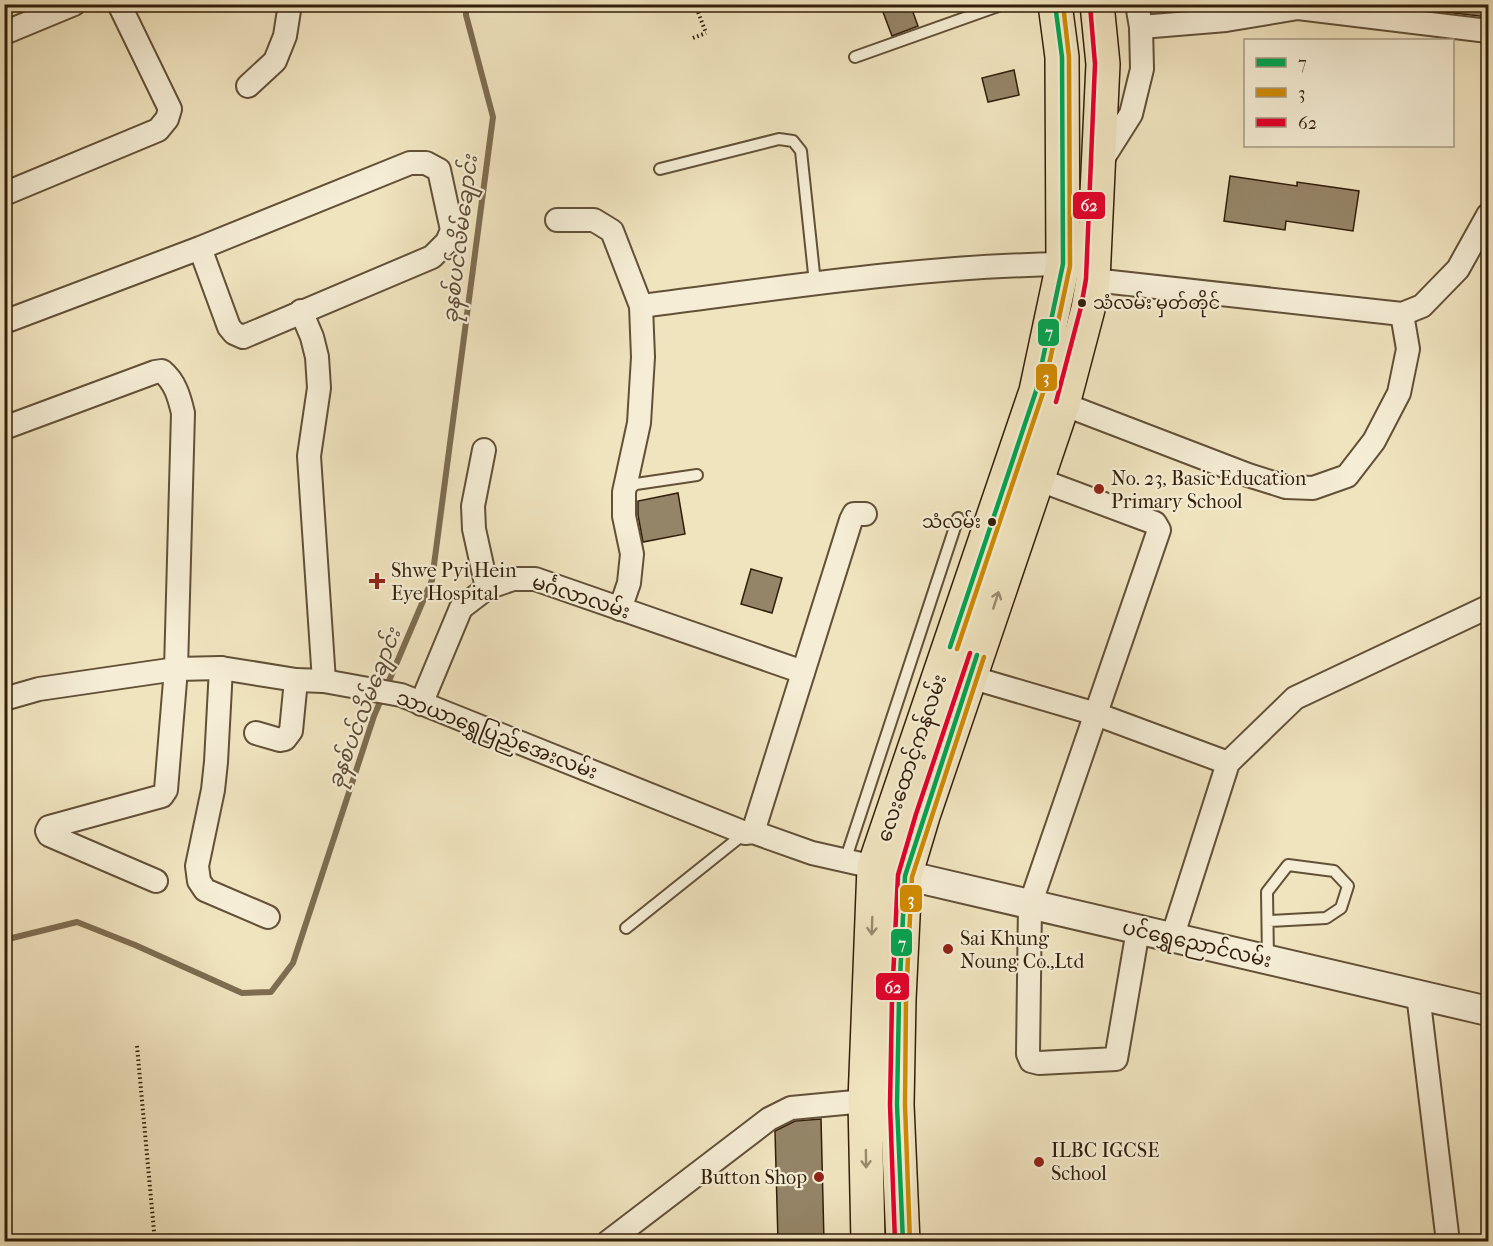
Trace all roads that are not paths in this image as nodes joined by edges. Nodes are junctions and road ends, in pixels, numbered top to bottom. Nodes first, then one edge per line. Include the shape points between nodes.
1 (74, 4) edge
2 (119, 4) edge
3 (290, 4) edge
4 (1004, 4) edge
5 (1097, 4) edge
6 (1137, 4) edge
7 (1056, 5) edge
8 (1375, 10) edge
9 (1141, 27) junction
10 (1488, 31) edge
11 (4, 33) edge
12 (855, 57) dead end
13 (248, 86) dead end
14 (1100, 163) junction
15 (660, 169) dead end
16 (4, 194) edge
17 (1488, 215) edge
18 (556, 220) dead end
19 (200, 248) junction
20 (1063, 264) junction
21 (1093, 280) junction
22 (815, 283) junction
23 (641, 306) junction
24 (301, 311) junction
25 (1402, 314) junction
26 (4, 322) edge
27 (1063, 404) junction
28 (4, 428) edge
29 (484, 450) dead end
30 (697, 475) dead end
31 (1037, 479) junction
32 (624, 492) junction
33 (865, 514) dead end
34 (958, 518) dead end
35 (1008, 519) junction
36 (487, 588) junction
37 (1488, 607) edge
38 (620, 609) junction
39 (966, 660) junction
40 (221, 668) junction
41 (176, 669) junction
42 (803, 672) junction
43 (296, 680) junction
44 (324, 681) junction
45 (4, 699) edge
46 (411, 699) junction
47 (1096, 714) junction
48 (256, 733) dead end
49 (1228, 763) junction
50 (749, 833) junction
51 (859, 864) junction
52 (905, 876) junction
53 (156, 881) dead end
54 (1030, 905) junction
55 (268, 916) dead end
56 (1268, 921) junction
57 (626, 928) dead end
58 (1138, 930) junction
59 (1172, 938) junction
60 (1268, 960) junction
61 (1418, 994) junction
62 (1488, 1011) edge
63 (865, 1101) junction
64 (608, 1242) edge
65 (868, 1242) edge
66 (903, 1242) edge
67 (1448, 1242) edge

1 - 11 street
2 - 16 street via 170,110 167,119 158,130
3 - 13 street via 285,36 275,61
4 - 12 lane
5 - 14 main road, လေးထောင့်ကန်လမ်း via 1103,64
6 - 9 street
7 - 20 main road, လေးထောင့်ကန်လမ်း via 1062,57
8 - 9 street via 1298,8 1226,20
8 - 10 street
9 - 14 street via 1142,69 1131,114
14 - 21 main road, လေးထောင့်ကန်လမ်း
15 - 22 lane via 779,139 793,141 801,152
17 - 25 street via 1458,268 1422,306
18 - 23 street via 594,220 612,231
19 - 24 street via 234,333 243,337
19 - 24 street via 410,163 426,163 439,170 452,230 447,242 432,257
19 - 26 street
20 - 22 street via 997,265
20 - 35 main road, လေးထောင့်ကန်လမ်း
21 - 25 street
21 - 27 main road, လေးထောင့်ကန်လမ်း
22 - 23 street
23 - 32 street via 639,423
24 - 44 street via 317,357 319,388 309,456
25 - 27 street via 1408,349 1394,403 1374,441 1347,476 1314,488 1286,487 1248,475
27 - 31 main road, လေးထောင့်ကန်လမ်း
28 - 41 street via 155,372 162,371 168,376 178,392 183,412
29 - 36 street via 473,506
30 - 32 lane via 636,484
31 - 35 main road, လေးထောင့်ကန်လမ်း
31 - 47 street via 1155,523 1159,530
32 - 38 street via 624,516 632,554 629,584
33 - 42 street via 854,514 850,520
34 - 51 lane
35 - 39 main road, လေးထောင့်ကန်လမ်း
36 - 38 street, မင်္ဂလာလမ်း via 513,579 535,579
36 - 46 street, မင်္ဂလာလမ်း via 461,608
37 - 49 street via 1295,698
38 - 42 street, မင်္ဂလာလမ်း
39 - 47 street
39 - 51 main road, လေးထောင့်ကန်လမ်း
39 - 52 main road, လေးထောင့်ကန်လမ်း
40 - 41 street, သာယာရွှေပြည်အေးလမ်း
40 - 43 street, သာယာရွှေပြည်အေးလမ်း
40 - 55 street via 216,762 198,866 199,881 205,890
41 - 45 street, သာယာရွှေပြည်အေးလမ်း via 39,689
41 - 53 street via 167,783 162,796 49,827 47,831
42 - 50 street
43 - 44 street, သာယာရွှေပြည်အေးလမ်း
43 - 48 street via 291,731 285,739
44 - 46 street, သာယာရွှေပြည်အေးလမ်း
46 - 50 street, သာယာရွှေပြည်အေးလမ်း
47 - 49 street
47 - 54 street
49 - 59 street
50 - 51 street, သာယာရွှေပြည်အေးလမ်း
50 - 57 lane
51 - 52 street, သာယာရွှေပြည်အေးလမ်း
51 -> 63 main road, လေးထောင့်ကန်လမ်း
52 - 54 street, ပင်ရွှေညောင်လမ်း
52 - 66 main road, လေးထောင့်ကန်လမ်း via 897,1104
54 - 58 street, ပင်ရွှေညောင်လမ်း
54 - 58 street via 1028,1054 1031,1061 1039,1063 1116,1059
56 - 56 lane via 1326,918 1341,908 1348,886 1334,871 1288,865 1267,892
56 - 60 lane
58 - 59 street, ပင်ရွှေညောင်လမ်း
59 - 60 street, ပင်ရွှေညောင်လမ်း
60 - 61 street, ပင်ရွှေညောင်လမ်း
61 - 62 street, ပင်ရွှေညောင်လမ်း
61 - 67 street
63 - 64 street via 791,1108 768,1119
63 -> 65 main road, လေးထောင့်ကန်လမ်း

